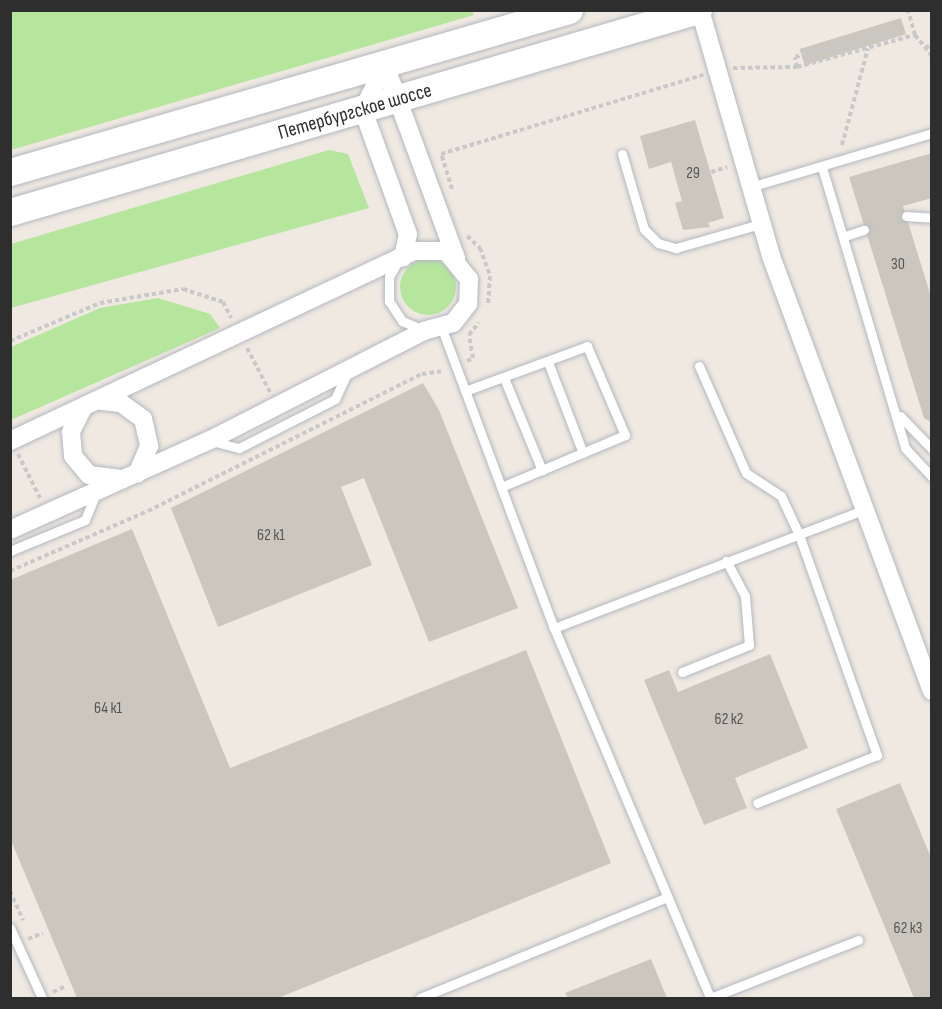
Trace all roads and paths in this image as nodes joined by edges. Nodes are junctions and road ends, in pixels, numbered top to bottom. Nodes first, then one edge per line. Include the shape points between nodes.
1 (569, 10) edge
2 (699, 10) edge
3 (908, 10) edge
4 (894, 30) dead end
5 (915, 35) junction
6 (932, 45) edge
7 (925, 47) junction
8 (868, 48) junction
9 (932, 56) edge
10 (385, 65) junction
11 (797, 67) junction
12 (717, 71) junction
13 (398, 100) junction
14 (363, 110) junction
15 (932, 133) edge
16 (622, 154) dead end
17 (838, 162) junction
18 (822, 167) junction
19 (10, 172) edge
20 (750, 187) junction
21 (10, 212) edge
22 (906, 216) dead end
23 (932, 218) edge
24 (760, 224) junction
25 (864, 230) dead end
26 (845, 236) junction
27 (403, 257) junction
28 (456, 258) junction
29 (433, 330) junction
30 (240, 336) junction
31 (10, 341) edge
32 (548, 362) junction
33 (699, 366) dead end
34 (350, 368) junction
35 (504, 378) junction
36 (465, 391) junction
37 (102, 401) junction
38 (277, 405) junction
39 (82, 410) junction
40 (899, 414) junction
41 (285, 424) junction
42 (294, 438) dead end
43 (210, 440) junction
44 (11, 441) edge
45 (932, 449) edge
46 (583, 453) junction
47 (542, 470) junction
48 (132, 476) junction
49 (932, 477) edge
50 (501, 487) junction
51 (96, 493) junction
52 (865, 509) junction
53 (48, 514) junction
54 (10, 530) edge
55 (57, 532) junction
56 (798, 532) junction
57 (64, 548) dead end
58 (10, 551) edge
59 (726, 561) junction
60 (554, 628) junction
61 (682, 672) dead end
62 (932, 691) edge
63 (757, 803) dead end
64 (667, 897) junction
65 (10, 928) edge
66 (858, 940) dead end
67 (710, 998) edge
68 (42, 999) edge
69 (420, 999) edge

1 - 10 main road, Петербургское шоссе
2 - 12 street
2 - 13 main road, Петербургское шоссе
3 - 5 path
4 - 11 path via 795,57
5 - 7 path
5 - 8 path
6 - 7 path
7 - 9 path
8 - 11 path
8 - 17 path
10 - 13 street
10 - 14 street
10 - 19 main road, Петербургское шоссе
11 - 12 path via 752,64
12 - 20 street
13 - 14 main road, Петербургское шоссе
13 - 28 street
14 - 21 main road, Петербургское шоссе
14 - 27 street via 408,234
15 - 17 lane
16 - 24 lane via 644,229 658,243 676,248
17 - 18 lane
18 - 20 lane
18 - 26 lane
20 - 24 street
22 - 23 lane
24 - 52 street
25 - 26 lane
26 - 40 lane
27 - 28 street via 435,248
27 - 29 lane via 389,277 389,301 402,321
27 - 30 street
28 - 29 street via 469,279 468,304
29 - 34 street
29 - 36 lane
30 - 31 path via 223,302 183,289 100,303
30 - 37 street
30 - 38 path
32 - 35 lane
32 - 46 lane
32 - 46 lane via 586,346 625,435
33 - 56 lane via 746,473 781,496
34 - 38 street
34 - 41 lane via 335,399
35 - 36 lane
35 - 47 lane
36 - 50 lane
37 - 39 street
37 - 48 street via 121,403 143,419 149,446
38 - 43 street
39 - 44 street
39 - 48 street via 70,444 80,467 100,480
40 - 45 lane
40 - 49 lane via 905,448
41 - 42 path
41 - 43 lane via 239,448
43 - 48 street
44 - 53 path
46 - 47 lane
47 - 50 lane
48 - 51 street
50 - 60 lane
51 - 53 street
51 - 55 lane via 85,520
52 - 56 lane
52 - 62 street
53 - 54 street
55 - 57 path
55 - 58 lane
56 - 59 lane
56 - 63 lane via 877,755
59 - 60 lane
59 - 61 lane via 745,596 749,645
60 - 64 lane
64 - 67 lane
64 - 69 lane
65 - 68 lane
66 - 67 lane

